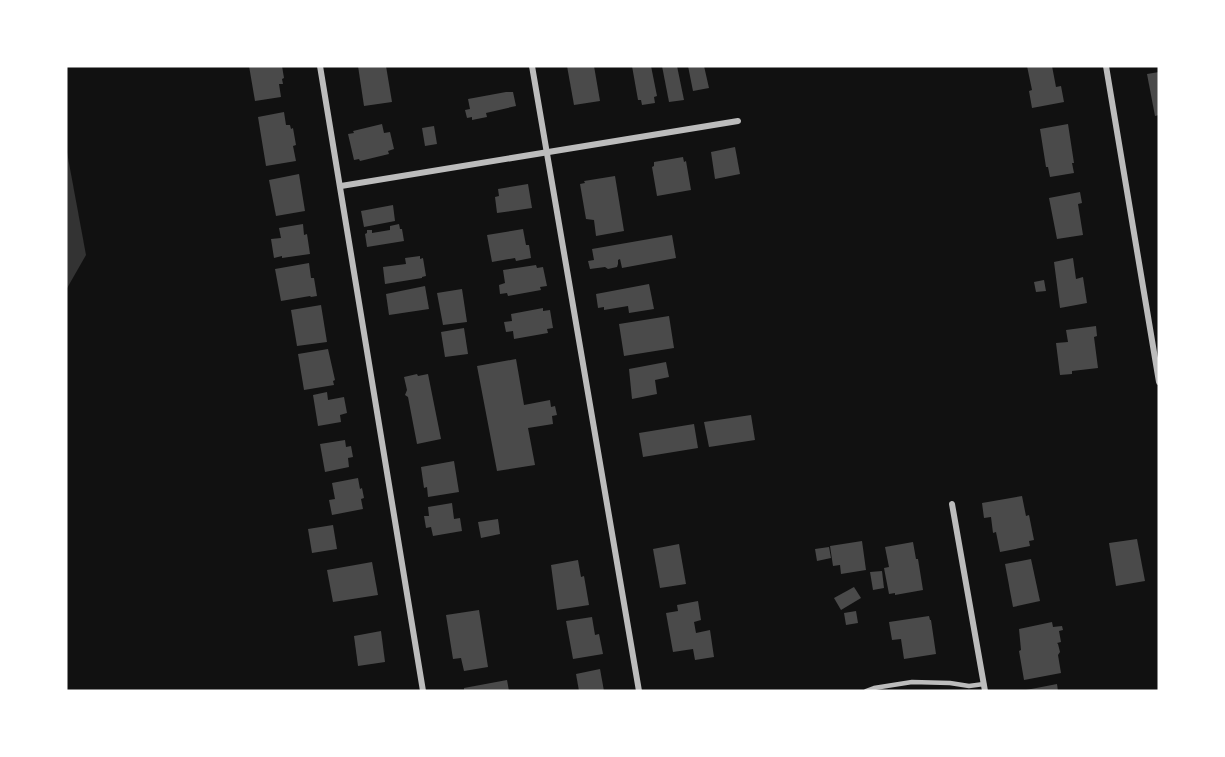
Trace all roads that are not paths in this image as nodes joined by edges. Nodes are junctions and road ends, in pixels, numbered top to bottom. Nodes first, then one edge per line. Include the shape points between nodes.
1 (320, 66) edge
2 (532, 66) edge
3 (1106, 66) edge
4 (738, 121) dead end
5 (547, 152) junction
6 (341, 186) junction
7 (1159, 382) edge
8 (952, 504) dead end
9 (985, 687) edge
10 (423, 691) edge
11 (639, 691) edge
12 (866, 691) edge

1 - 6 street
2 - 5 street
3 - 7 street
4 - 5 street
5 - 6 street
5 - 11 street
6 - 10 street
8 - 9 street
9 - 12 lane via 912,682

